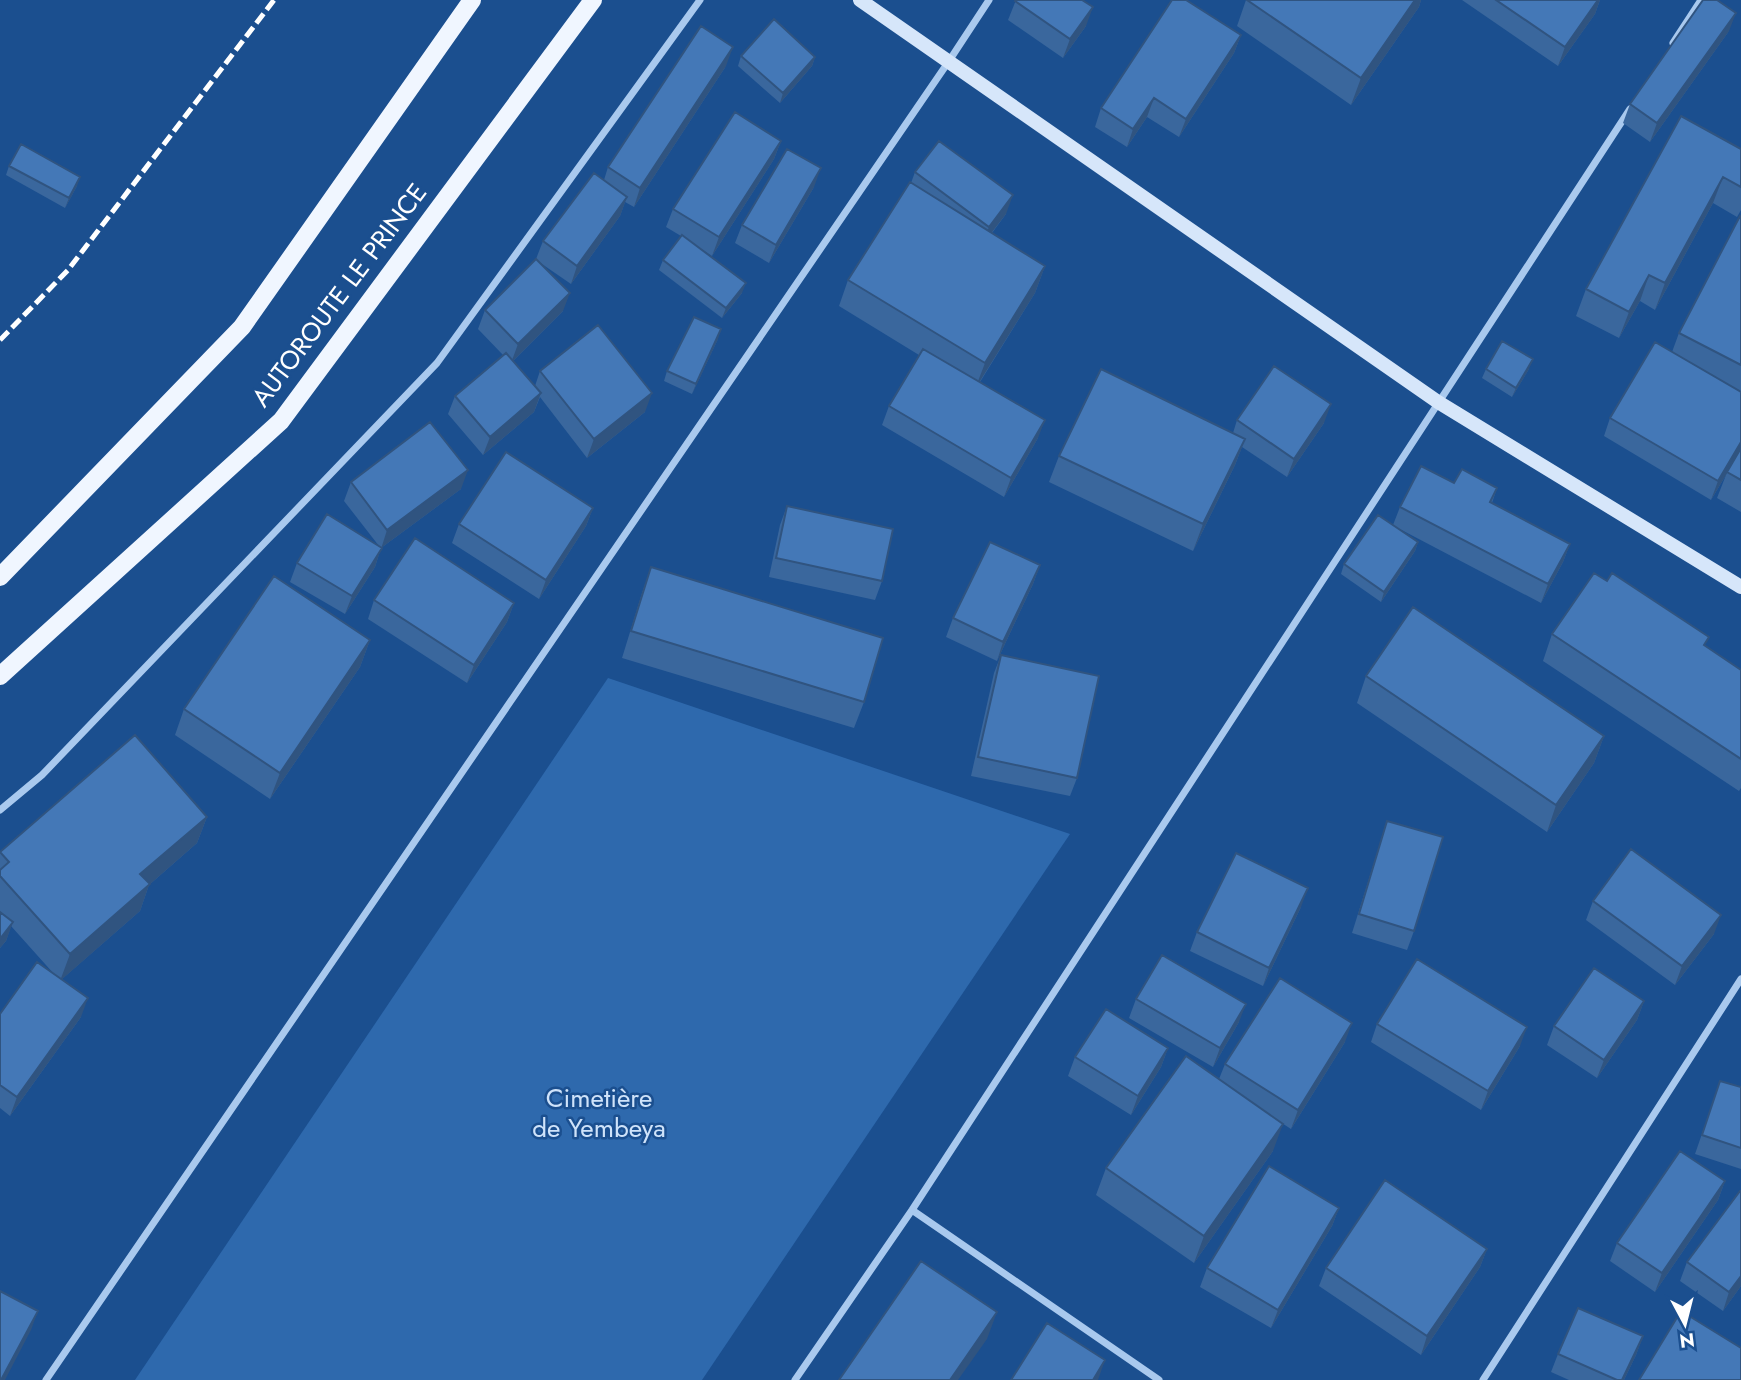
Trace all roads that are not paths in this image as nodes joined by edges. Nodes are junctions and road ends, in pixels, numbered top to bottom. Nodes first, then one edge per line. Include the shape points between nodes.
1 (472, 0) edge
2 (593, 0) edge
3 (701, 0) edge
4 (860, 0) edge
5 (989, 0) edge
6 (1701, 0) edge
7 (1671, 46) edge
8 (949, 61) junction
9 (1633, 103) edge
10 (1438, 402) junction
11 (0, 577) edge
12 (1741, 587) edge
13 (0, 676) edge
14 (0, 810) edge
15 (1741, 979) edge
16 (912, 1210) junction
17 (46, 1380) edge
18 (795, 1380) edge
19 (1159, 1380) edge
20 (1483, 1380) edge

1 - 11 main road via 242,327
2 - 13 main road, AUTOROUTE LE PRINCE via 281,421
3 - 14 street via 437,363 42,775
4 - 8 street
5 - 8 street
6 - 7 street
8 - 10 street
8 - 17 street
9 - 10 street
10 - 12 street
10 - 16 street
15 - 20 street
16 - 18 street
16 - 19 street

